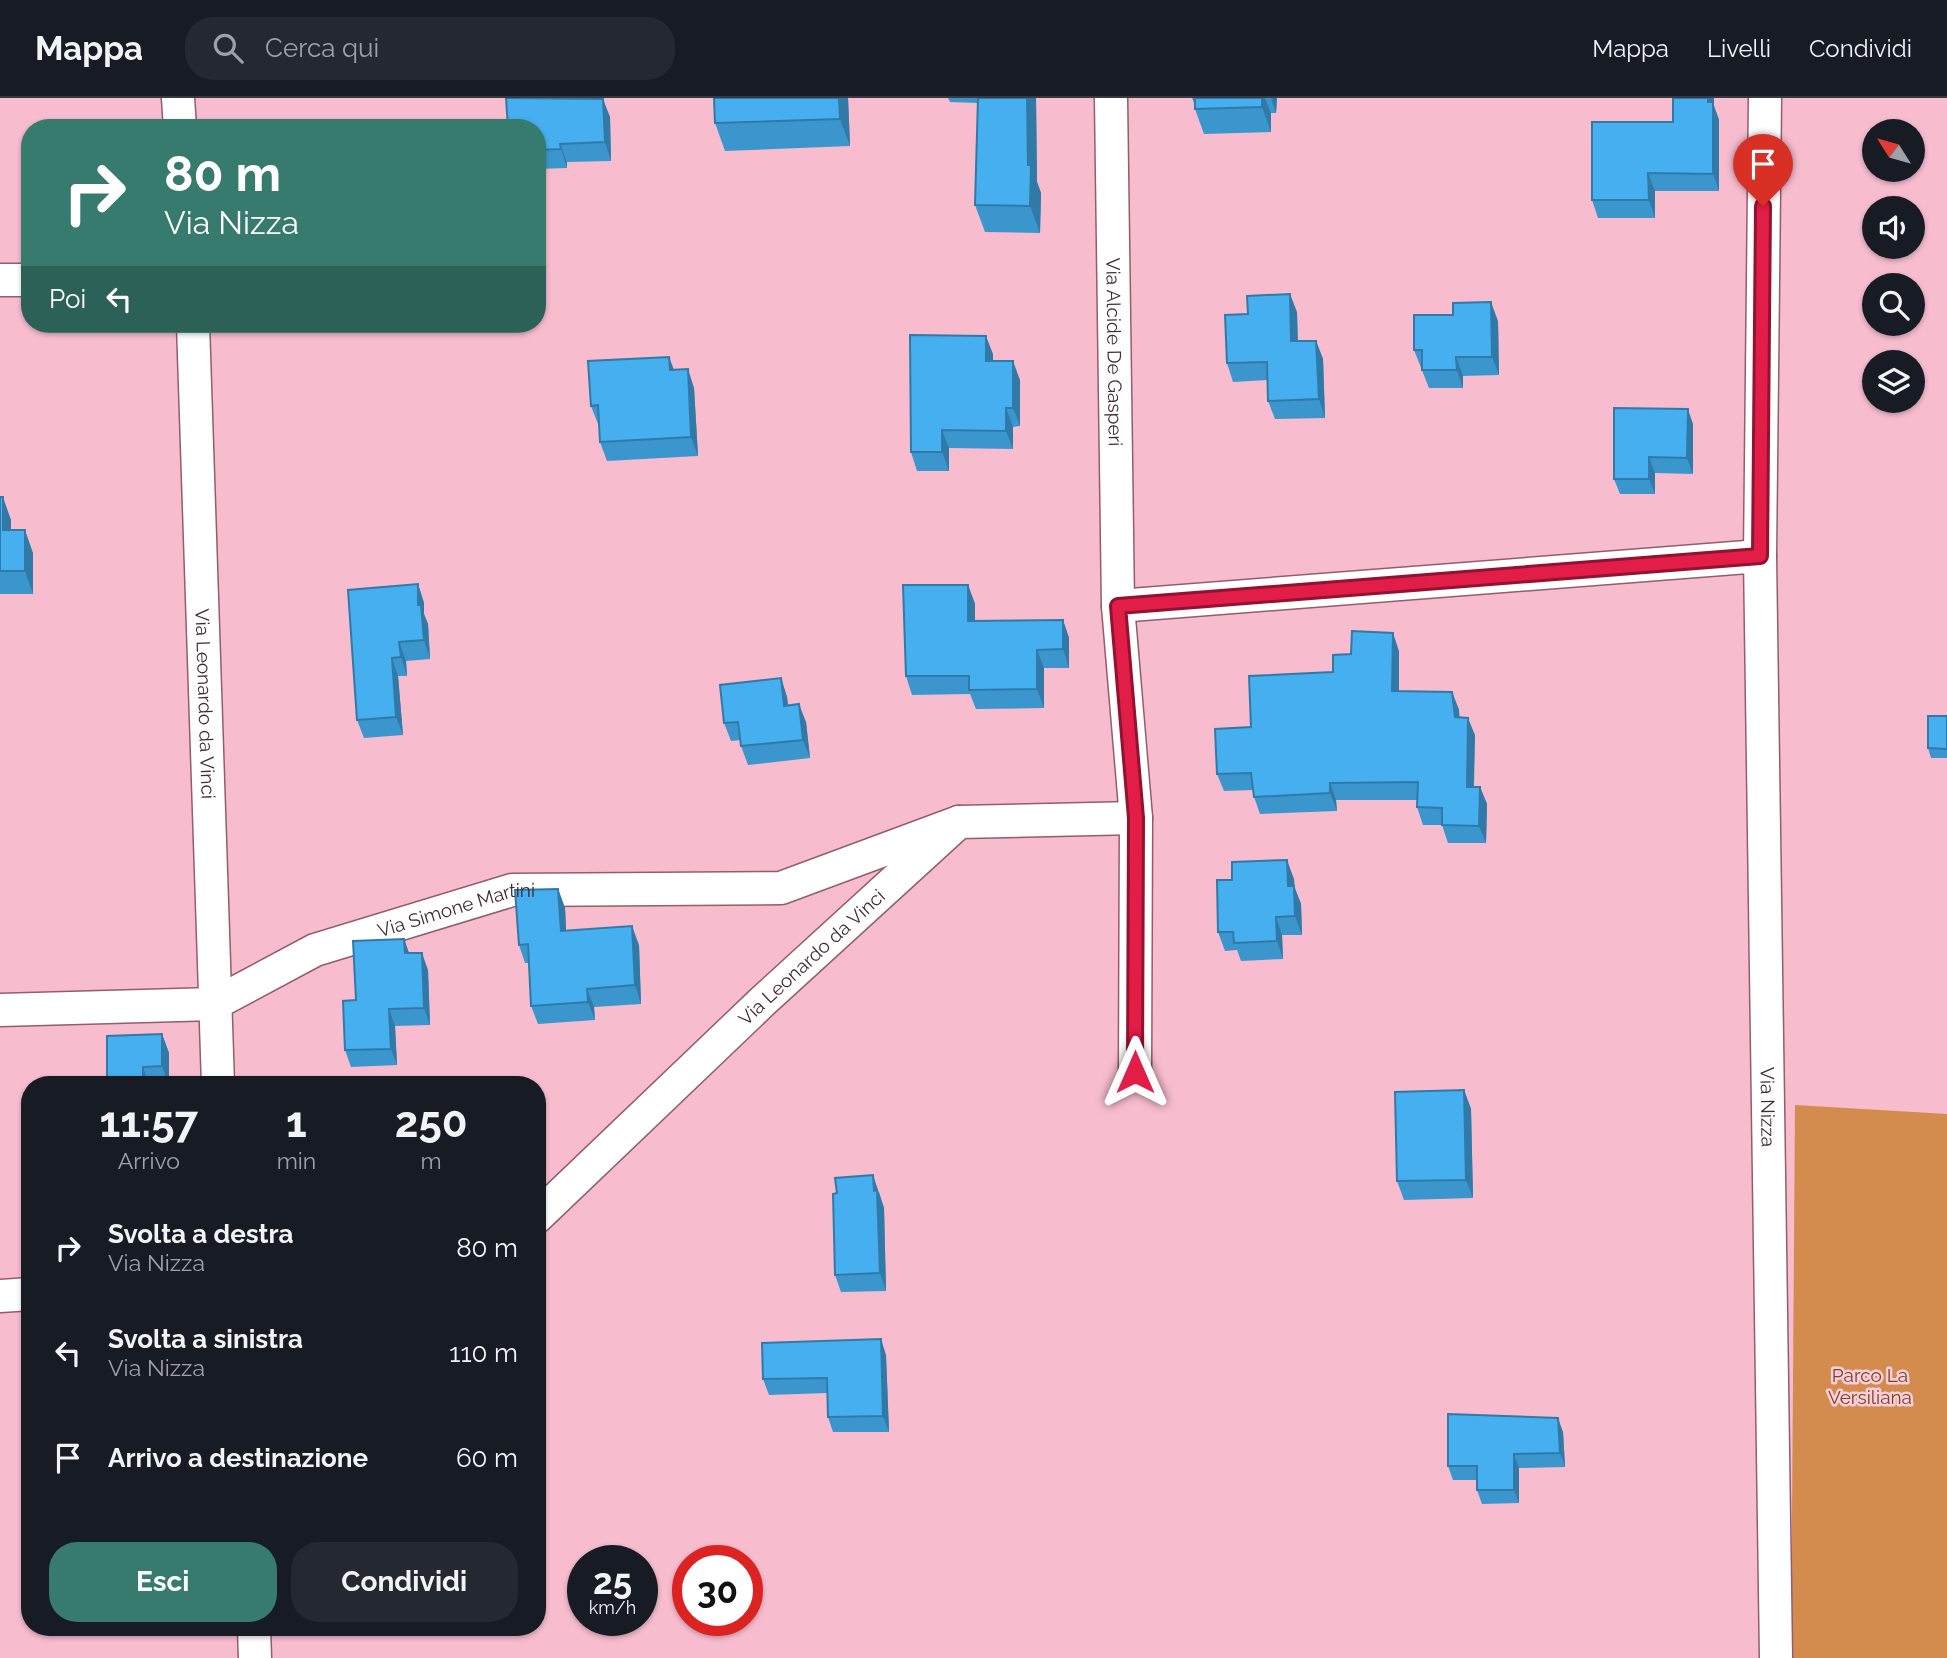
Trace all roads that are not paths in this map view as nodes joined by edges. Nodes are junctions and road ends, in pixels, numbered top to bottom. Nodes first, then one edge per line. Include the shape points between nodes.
1 (178, 98) edge
2 (1111, 98) edge
3 (1765, 98) edge
4 (179, 119) edge
5 (0, 280) edge
6 (21, 280) edge
7 (192, 333) edge
8 (1760, 556) junction
9 (1118, 606) junction
10 (1136, 818) junction
11 (960, 822) junction
12 (214, 1004) junction
13 (0, 1010) edge
14 (1135, 1072) dead end
15 (218, 1076) edge
16 (546, 1208) edge
17 (21, 1295) edge
18 (0, 1296) edge
19 (254, 1636) edge
20 (255, 1658) edge
21 (1776, 1658) edge

1 - 4 street
2 - 9 street, Via Alcide De Gasperi
3 - 8 street, Via Nizza
5 - 6 street
7 - 12 street, Via Leonardo da Vinci
8 - 9 street
8 - 21 street, Via Nizza
9 - 10 street, Via Alcide De Gasperi
10 - 11 street
10 - 14 street, Via Alcide De Gasperi
11 - 12 street, Via Simone Martini via 781,888 512,890 315,950
11 - 16 street, Via Leonardo da Vinci via 763,1000
12 - 13 street, Via Simone Martini
12 - 15 street, Via Leonardo da Vinci
17 - 18 street
19 - 20 street

